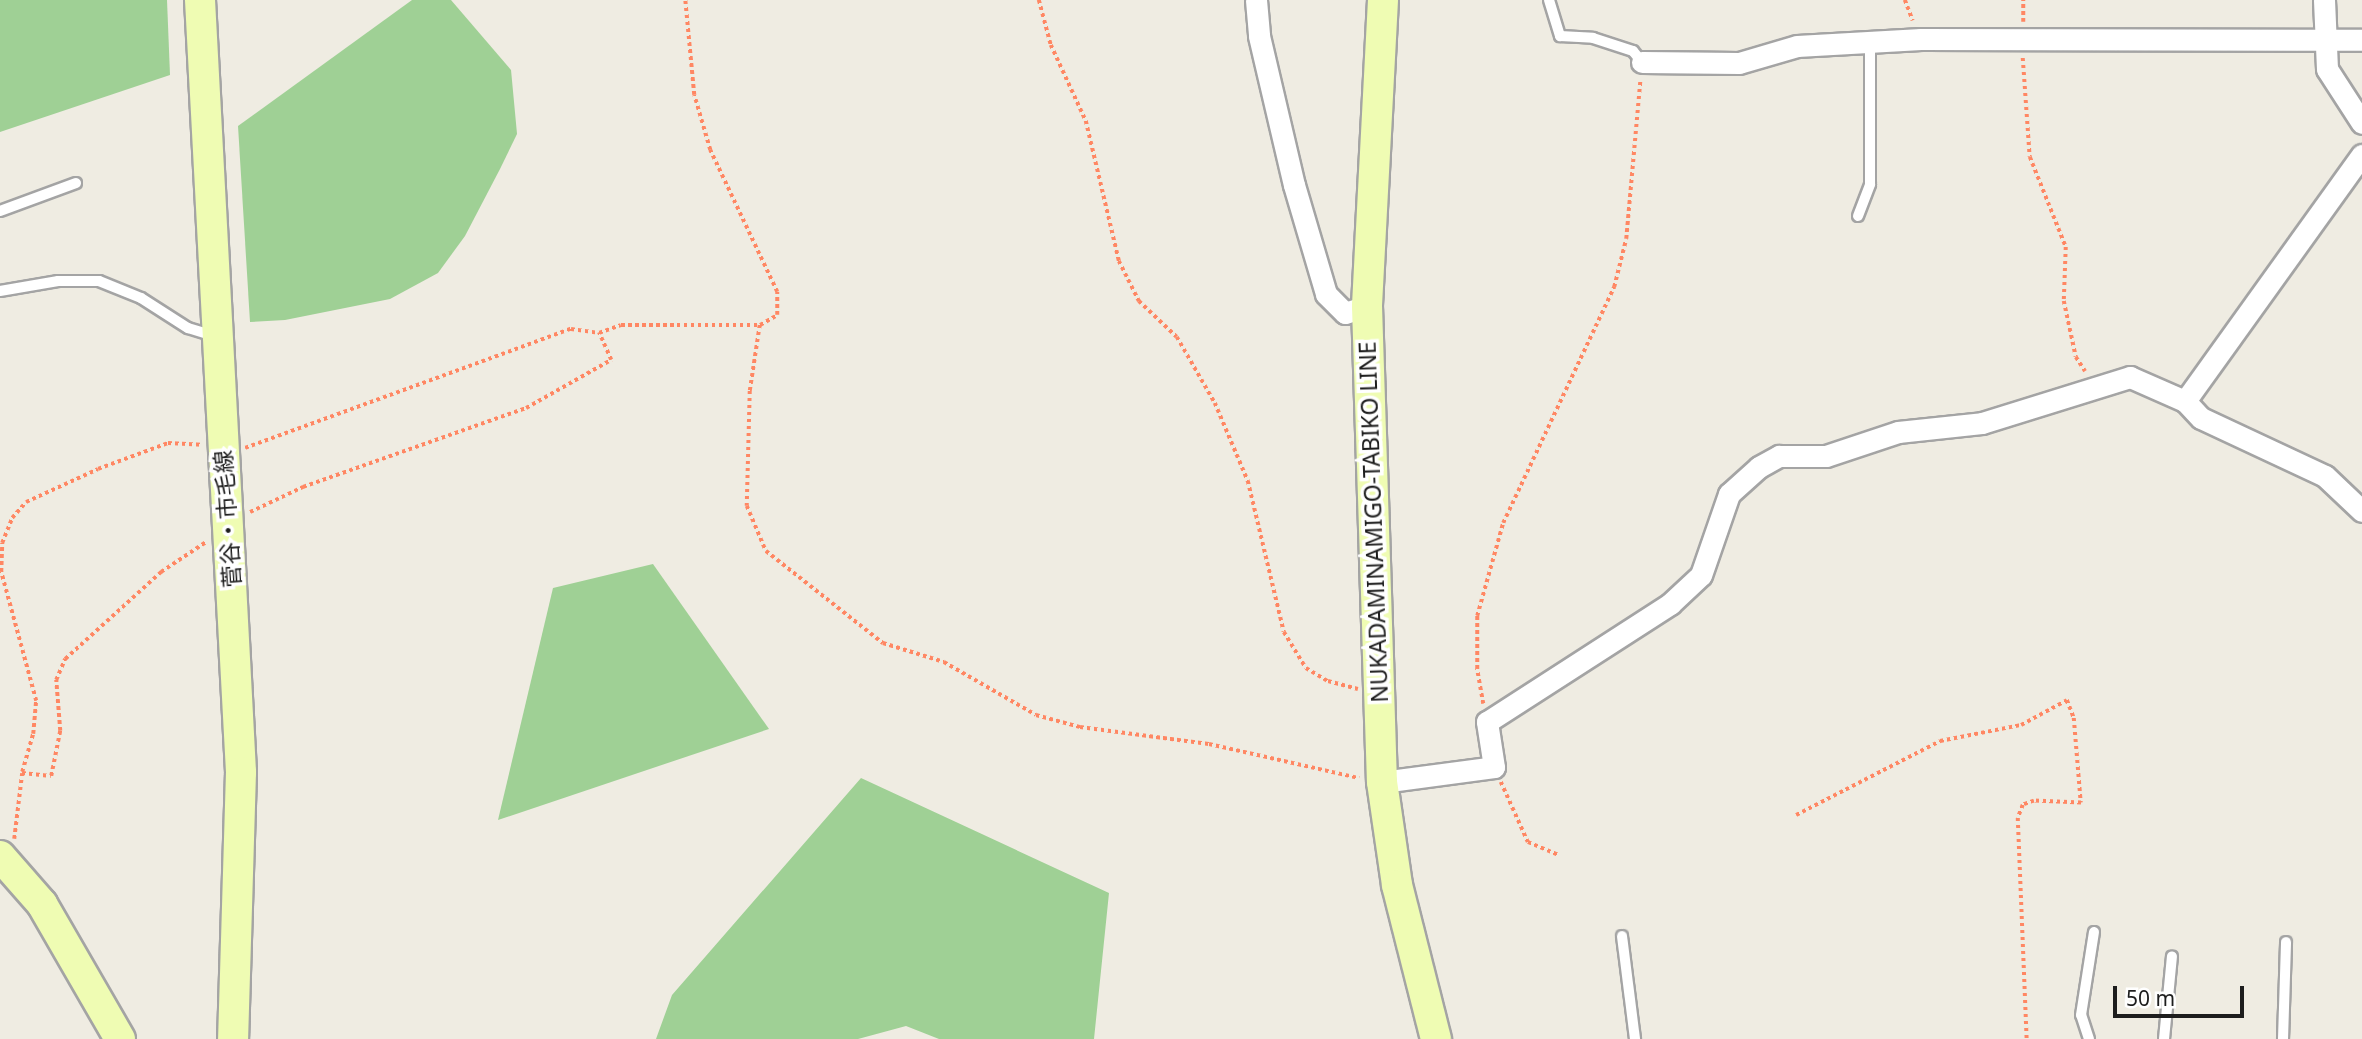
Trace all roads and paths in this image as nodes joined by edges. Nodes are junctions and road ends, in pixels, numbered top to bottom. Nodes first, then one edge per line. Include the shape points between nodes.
1 (201, 0) edge
2 (685, 0) edge
3 (1039, 0) edge
4 (1256, 0) edge
5 (1383, 0) edge
6 (1549, 0) edge
7 (2324, 0) edge
8 (2324, 38) junction
9 (2362, 40) edge
10 (1870, 42) junction
11 (2022, 42) junction
12 (1642, 62) junction
13 (2362, 123) edge
14 (2362, 155) edge
15 (76, 183) dead end
16 (0, 211) edge
17 (1858, 216) dead end
18 (0, 291) edge
19 (1367, 306) junction
20 (760, 325) junction
21 (216, 337) junction
22 (2093, 385) junction
23 (2185, 401) junction
24 (2362, 510) edge
25 (227, 526) junction
26 (1380, 696) junction
27 (1487, 722) junction
28 (1494, 767) junction
29 (1382, 782) junction
30 (1796, 815) dead end
31 (1558, 855) dead end
32 (6, 860) edge
33 (2094, 932) dead end
34 (1622, 936) dead end
35 (2286, 942) dead end
36 (2172, 956) dead end
37 (120, 1039) edge
38 (233, 1039) edge
39 (1436, 1039) edge
40 (1635, 1039) edge
41 (2027, 1039) edge
42 (2089, 1039) edge
43 (2164, 1039) edge
44 (2283, 1039) edge

1 - 21 street, 菅谷・市毛線
2 - 20 path via 694,95 710,150 778,292 777,316
3 - 26 path via 1051,45 1086,121 1119,261 1139,302 1177,337 1215,403 1248,481 1284,632 1306,668 1328,681
4 - 19 street via 1259,36 1294,185 1326,294 1345,313
5 - 19 street, NUKADAMINAMIGO-TABIKO LINE
6 - 12 lane via 1560,36 1593,38 1633,51
7 - 8 street
8 - 9 street
8 - 11 street
8 - 13 street via 2327,69
10 - 11 street
10 - 12 street via 1797,46 1739,63
10 - 17 lane via 1870,184
11 - 22 path via 2030,157 2066,247 2064,302 2076,357
12 - 27 path via 1626,239 1614,288 1503,523 1477,617 1477,669
14 - 23 street
15 - 16 lane
18 - 21 lane via 58,281 99,281 141,298 188,328
19 - 26 street, NUKADAMINAMIGO-TABIKO LINE
20 - 25 path via 621,326 599,333 611,360 526,408 303,487
20 - 29 path via 750,391 747,506 766,551 883,643 944,662 1037,715 1080,727 1209,744
21 - 25 street, 菅谷・市毛線
22 - 23 street via 2130,377
22 - 27 street via 1982,423 1898,432 1826,456 1779,456 1759,467 1729,494 1701,575 1670,604
23 - 24 street via 2201,418 2325,476
25 - 32 path via 161,572 65,659 56,680 60,731 51,776 22,773
25 - 38 street, 菅谷・市毛線 via 241,772
26 - 29 street, NUKADAMINAMIGO-TABIKO LINE
27 - 28 street
28 - 29 street
28 - 31 path via 1528,842
29 - 39 street, NUKADAMINAMIGO-TABIKO LINE via 1397,885
30 - 41 path via 1940,741 2021,724 2067,700 2074,718 2081,803 2034,801 2023,806 2018,818
32 - 37 street via 42,904
33 - 42 lane via 2081,1015
34 - 40 lane
35 - 44 lane
36 - 43 lane

